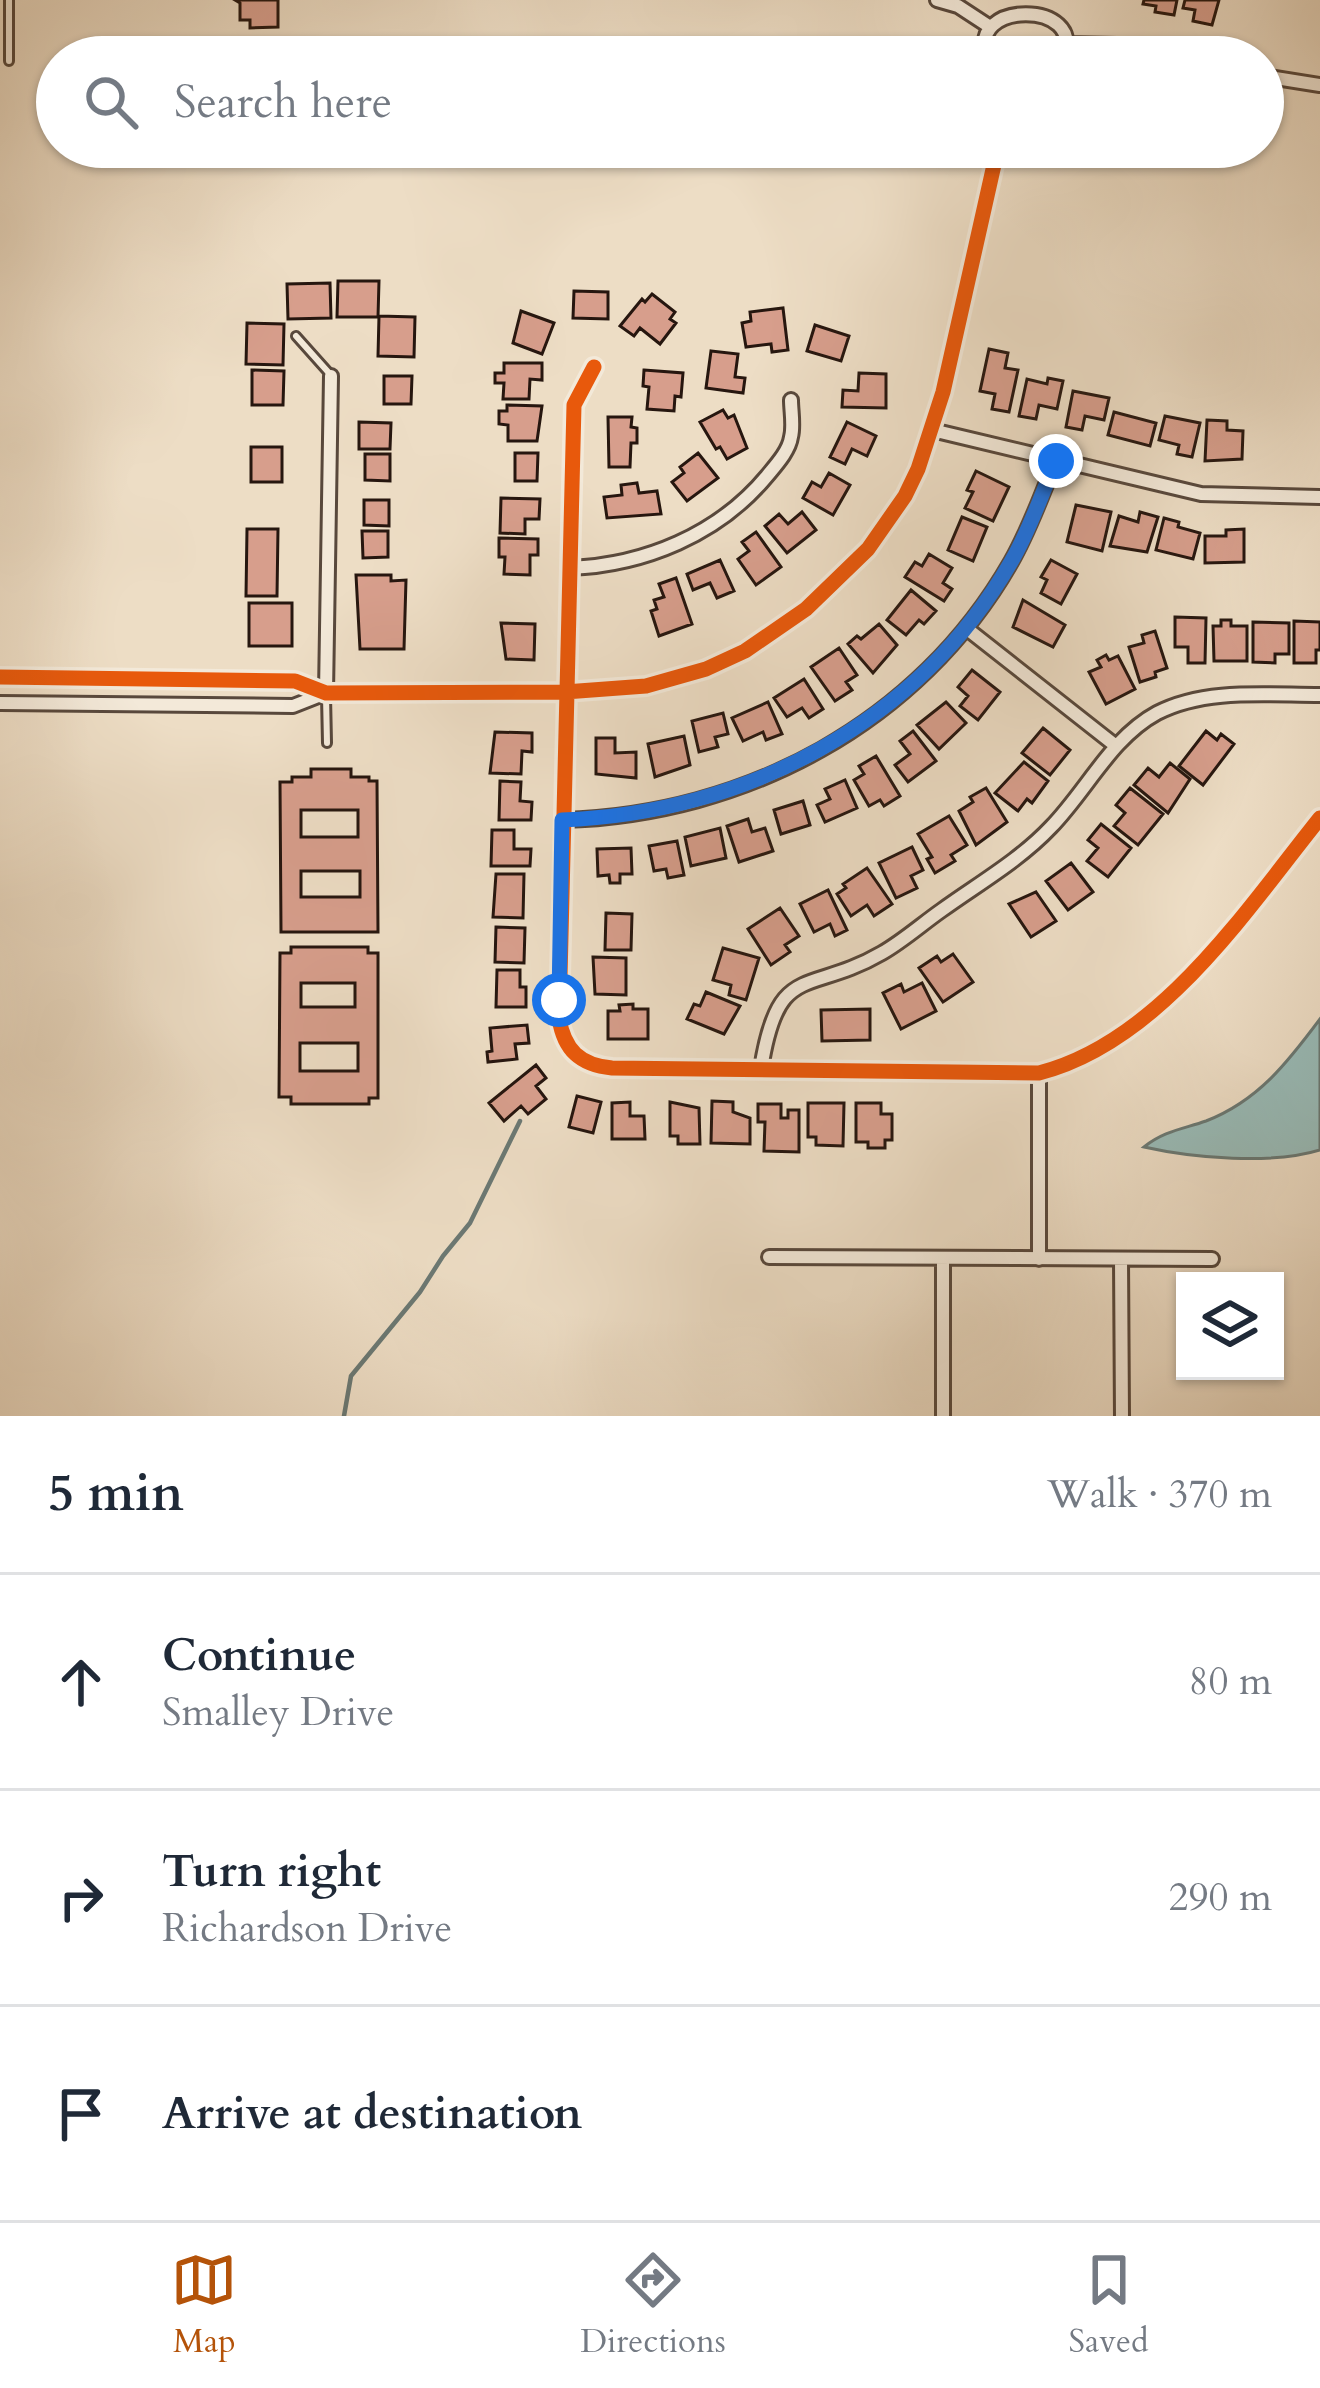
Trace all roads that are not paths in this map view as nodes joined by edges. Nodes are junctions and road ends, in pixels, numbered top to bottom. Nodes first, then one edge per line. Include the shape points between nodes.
1 (9, 0) edge
2 (938, 0) edge
3 (987, 25) junction
4 (984, 36) edge
5 (1063, 36) edge
6 (9, 62) dead end
7 (1284, 79) edge
8 (1320, 85) edge
9 (993, 168) edge
10 (296, 336) dead end
11 (594, 367) dead end
12 (331, 376) joint
13 (791, 400) dead end
14 (932, 430) junction
15 (1056, 461) junction
16 (1320, 497) edge
17 (570, 568) junction
18 (966, 628) junction
19 (0, 677) edge
20 (565, 692) junction
21 (326, 693) junction
22 (1320, 695) edge
23 (0, 703) edge
24 (327, 743) dead end
25 (1116, 746) junction
26 (1320, 818) edge
27 (562, 820) junction
28 (761, 1069) junction
29 (1039, 1073) junction
30 (769, 1257) dead end
31 (944, 1258) junction
32 (1039, 1258) junction
33 (1121, 1259) junction
34 (1212, 1259) dead end
35 (943, 1416) edge
36 (1122, 1416) edge

1 - 6 lane
2 - 3 street
3 - 4 street
3 - 5 street via 1005,5 1031,0 1054,12
7 - 8 street
9 - 14 street
10 - 12 lane
11 - 17 street via 574,405
12 - 21 street
13 - 17 street via 791,439 737,505 654,554
14 - 15 street
14 - 20 street via 905,496 868,549 767,639 646,686
15 - 16 street via 1201,494
15 - 18 street via 1031,526
17 - 20 street
18 - 25 street
18 - 27 street via 895,700 776,773 664,809
19 - 21 street via 295,681
20 - 21 street
20 - 27 street
21 - 23 street via 293,706
21 - 24 lane
22 - 25 street via 1176,704
25 - 28 street via 1036,842 881,954 790,993 769,1022
26 - 29 street via 1190,979 1095,1049
27 - 28 street via 559,1018 580,1059 612,1068
28 - 29 street
29 - 32 street
30 - 31 street
31 - 32 street
31 - 35 street
32 - 33 street
33 - 34 street
33 - 36 street

